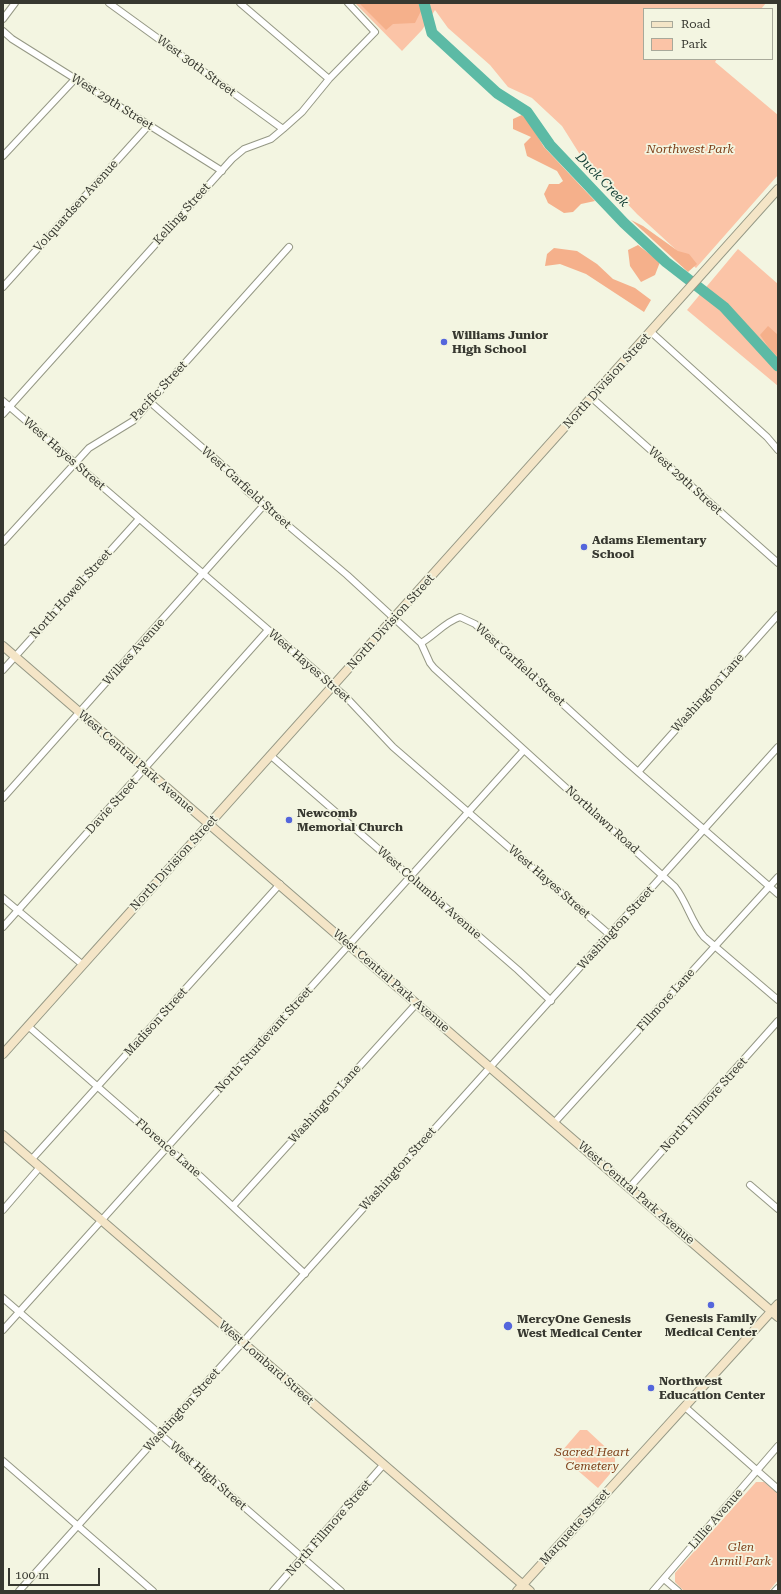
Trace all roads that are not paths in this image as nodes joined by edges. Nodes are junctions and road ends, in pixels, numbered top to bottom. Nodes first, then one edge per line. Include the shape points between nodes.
1 (15, 3) edge
2 (109, 3) edge
3 (240, 3) edge
4 (348, 3) edge
5 (3, 19) edge
6 (3, 31) edge
7 (75, 79) junction
8 (329, 79) junction
9 (149, 125) junction
10 (284, 129) junction
11 (3, 156) edge
12 (222, 171) junction
13 (778, 189) edge
14 (289, 247) dead end
15 (3, 287) edge
16 (651, 332) junction
17 (592, 398) junction
18 (3, 401) edge
19 (150, 402) junction
20 (9, 407) junction
21 (3, 414) edge
22 (778, 450) edge
23 (75, 464) junction
24 (264, 505) junction
25 (139, 519) junction
26 (3, 542) edge
27 (778, 564) edge
28 (204, 574) junction
29 (778, 615) edge
30 (394, 618) junction
31 (268, 630) junction
32 (421, 643) junction
33 (3, 646) edge
34 (15, 656) junction
35 (3, 670) edge
36 (333, 686) junction
37 (80, 713) junction
38 (778, 747) edge
39 (524, 750) junction
40 (270, 755) junction
41 (144, 769) junction
42 (638, 772) junction
43 (3, 798) edge
44 (467, 812) junction
45 (210, 824) junction
46 (704, 829) junction
47 (663, 875) junction
48 (410, 876) junction
49 (778, 878) edge
50 (280, 884) junction
51 (770, 886) junction
52 (778, 894) edge
53 (3, 898) edge
54 (18, 911) junction
55 (3, 927) edge
56 (610, 935) junction
57 (349, 944) junction
58 (715, 946) junction
59 (83, 965) junction
60 (778, 1000) edge
61 (550, 1001) junction
62 (417, 1002) junction
63 (778, 1021) edge
64 (28, 1026) junction
65 (3, 1054) edge
66 (491, 1067) junction
67 (98, 1087) junction
68 (554, 1123) junction
69 (3, 1135) edge
70 (167, 1148) junction
71 (32, 1159) junction
72 (40, 1167) junction
73 (750, 1185) dead end
74 (629, 1188) junction
75 (233, 1206) junction
76 (778, 1209) edge
77 (3, 1210) edge
78 (101, 1219) junction
79 (305, 1274) junction
80 (3, 1298) edge
81 (778, 1304) edge
82 (771, 1311) junction
83 (19, 1312) junction
84 (778, 1317) edge
85 (3, 1330) edge
86 (243, 1343) junction
87 (685, 1407) junction
88 (160, 1434) junction
89 (778, 1446) edge
90 (3, 1461) edge
91 (384, 1464) junction
92 (757, 1470) junction
93 (778, 1489) edge
94 (78, 1527) junction
95 (303, 1558) junction
96 (664, 1578) junction
97 (520, 1588) edge
98 (778, 1588) edge
99 (19, 1591) edge
100 (153, 1591) edge
101 (273, 1591) edge
102 (341, 1591) edge
103 (530, 1591) edge
104 (653, 1591) edge
105 (678, 1591) edge
106 (775, 1591) edge

1 - 5 street
2 - 10 street, West 30th Street
3 - 8 street
4 - 8 street, Kelling Street via 374,32
6 - 7 street, West 29th Street
7 - 9 street, West 29th Street
7 - 11 street
8 - 10 street, Kelling Street via 302,112
9 - 12 street, West 29th Street
9 - 15 street, Volquardsen Avenue
10 - 12 street, Kelling Street via 271,138 244,149
12 - 20 street, Kelling Street
13 - 16 main road, North Division Street
14 - 19 street, Pacific Street
16 - 17 main road, North Division Street
16 - 22 street
17 - 27 street, West 29th Street
17 - 30 main road, North Division Street
18 - 20 street, West Hayes Street
19 - 23 street, Pacific Street via 133,421 89,448
19 - 24 street, West Garfield Street
20 - 21 street, Kelling Street
20 - 23 street, West Hayes Street
23 - 25 street, West Hayes Street
23 - 26 street, Pacific Street
24 - 28 street, Wilkes Avenue
24 - 30 street, West Garfield Street
25 - 28 street, West Hayes Street
25 - 34 street, North Howell Street
28 - 31 street, West Hayes Street
28 - 37 street, Wilkes Avenue
29 - 42 street, Washington Lane
30 - 32 street, West Garfield Street
30 - 36 main road, North Division Street
31 - 36 street, West Hayes Street
31 - 41 street, Davie Street
32 - 39 street, Northlawn Road via 434,668
32 - 42 street, West Garfield Street via 451,620 460,617 471,621 513,656
33 - 34 main road, West Central Park Avenue
34 - 35 street, North Howell Street
34 - 37 main road, West Central Park Avenue
36 - 40 main road, North Division Street
36 - 44 street, West Hayes Street via 393,747
37 - 41 main road, West Central Park Avenue
37 - 43 street, Wilkes Avenue
38 - 46 street, Washington Street
39 - 44 street, North Sturdevant Street
39 - 47 street, Northlawn Road
40 - 45 main road, North Division Street
40 - 48 street, West Columbia Avenue
41 - 45 main road, West Central Park Avenue
41 - 54 street, Davie Street
42 - 46 street, West Garfield Street
44 - 48 street, North Sturdevant Street
44 - 56 street, West Hayes Street
45 - 50 main road, West Central Park Avenue
45 - 59 main road, North Division Street
46 - 47 street, Washington Street
46 - 51 street, West Garfield Street
47 - 56 street, Washington Street
47 - 58 street, Northlawn Road via 681,894 697,928
48 - 57 street, North Sturdevant Street
48 - 61 street, West Columbia Avenue
49 - 51 street, Fillmore Lane
50 - 57 main road, West Central Park Avenue
50 - 67 street, Madison Street
51 - 52 street, West Garfield Street
51 - 58 street, Fillmore Lane
53 - 54 street
54 - 55 street, Davie Street
54 - 59 street
56 - 61 street, Washington Street
57 - 62 main road, West Central Park Avenue
57 - 70 street, North Sturdevant Street
58 - 60 street, Northlawn Road
58 - 68 street, Fillmore Lane
59 - 64 main road, North Division Street
61 - 66 street, Washington Street
62 - 66 main road, West Central Park Avenue
62 - 75 street, Washington Lane
63 - 74 street, North Fillmore Street
64 - 65 main road, North Division Street
64 - 67 street, Florence Lane
66 - 68 main road, West Central Park Avenue
66 - 79 street, Washington Street
67 - 70 street, Florence Lane
67 - 71 street, Madison Street
68 - 74 main road, West Central Park Avenue
69 - 71 main road, West Lombard Street
70 - 75 street, Florence Lane
70 - 78 street, North Sturdevant Street
71 - 72 main road, West Lombard Street
72 - 77 street
72 - 78 main road, West Lombard Street
73 - 76 street
74 - 82 main road, West Central Park Avenue
75 - 79 street, Florence Lane via 266,1240
78 - 83 street, North Sturdevant Street
78 - 86 main road, West Lombard Street
79 - 86 street, Washington Street
80 - 83 street, West High Street
81 - 82 main road, Marquette Street
82 - 84 main road, West Central Park Avenue
82 - 87 main road, Marquette Street
83 - 85 street, North Sturdevant Street
83 - 88 street, West High Street
86 - 88 street, Washington Street
86 - 91 main road, West Lombard Street
87 - 92 street
87 - 97 main road, Marquette Street
88 - 94 street, Washington Street
88 - 95 street, West High Street
89 - 92 street, Lillie Avenue
90 - 94 street
91 - 95 street, North Fillmore Street
91 - 97 main road, West Lombard Street
92 - 93 street
92 - 96 street, Lillie Avenue
94 - 99 street, Washington Street
94 - 100 street
95 - 101 street, North Fillmore Street
95 - 102 street, West High Street
96 - 104 street, Lillie Avenue
96 - 105 street
97 - 103 main road, West Lombard Street
98 - 106 street

